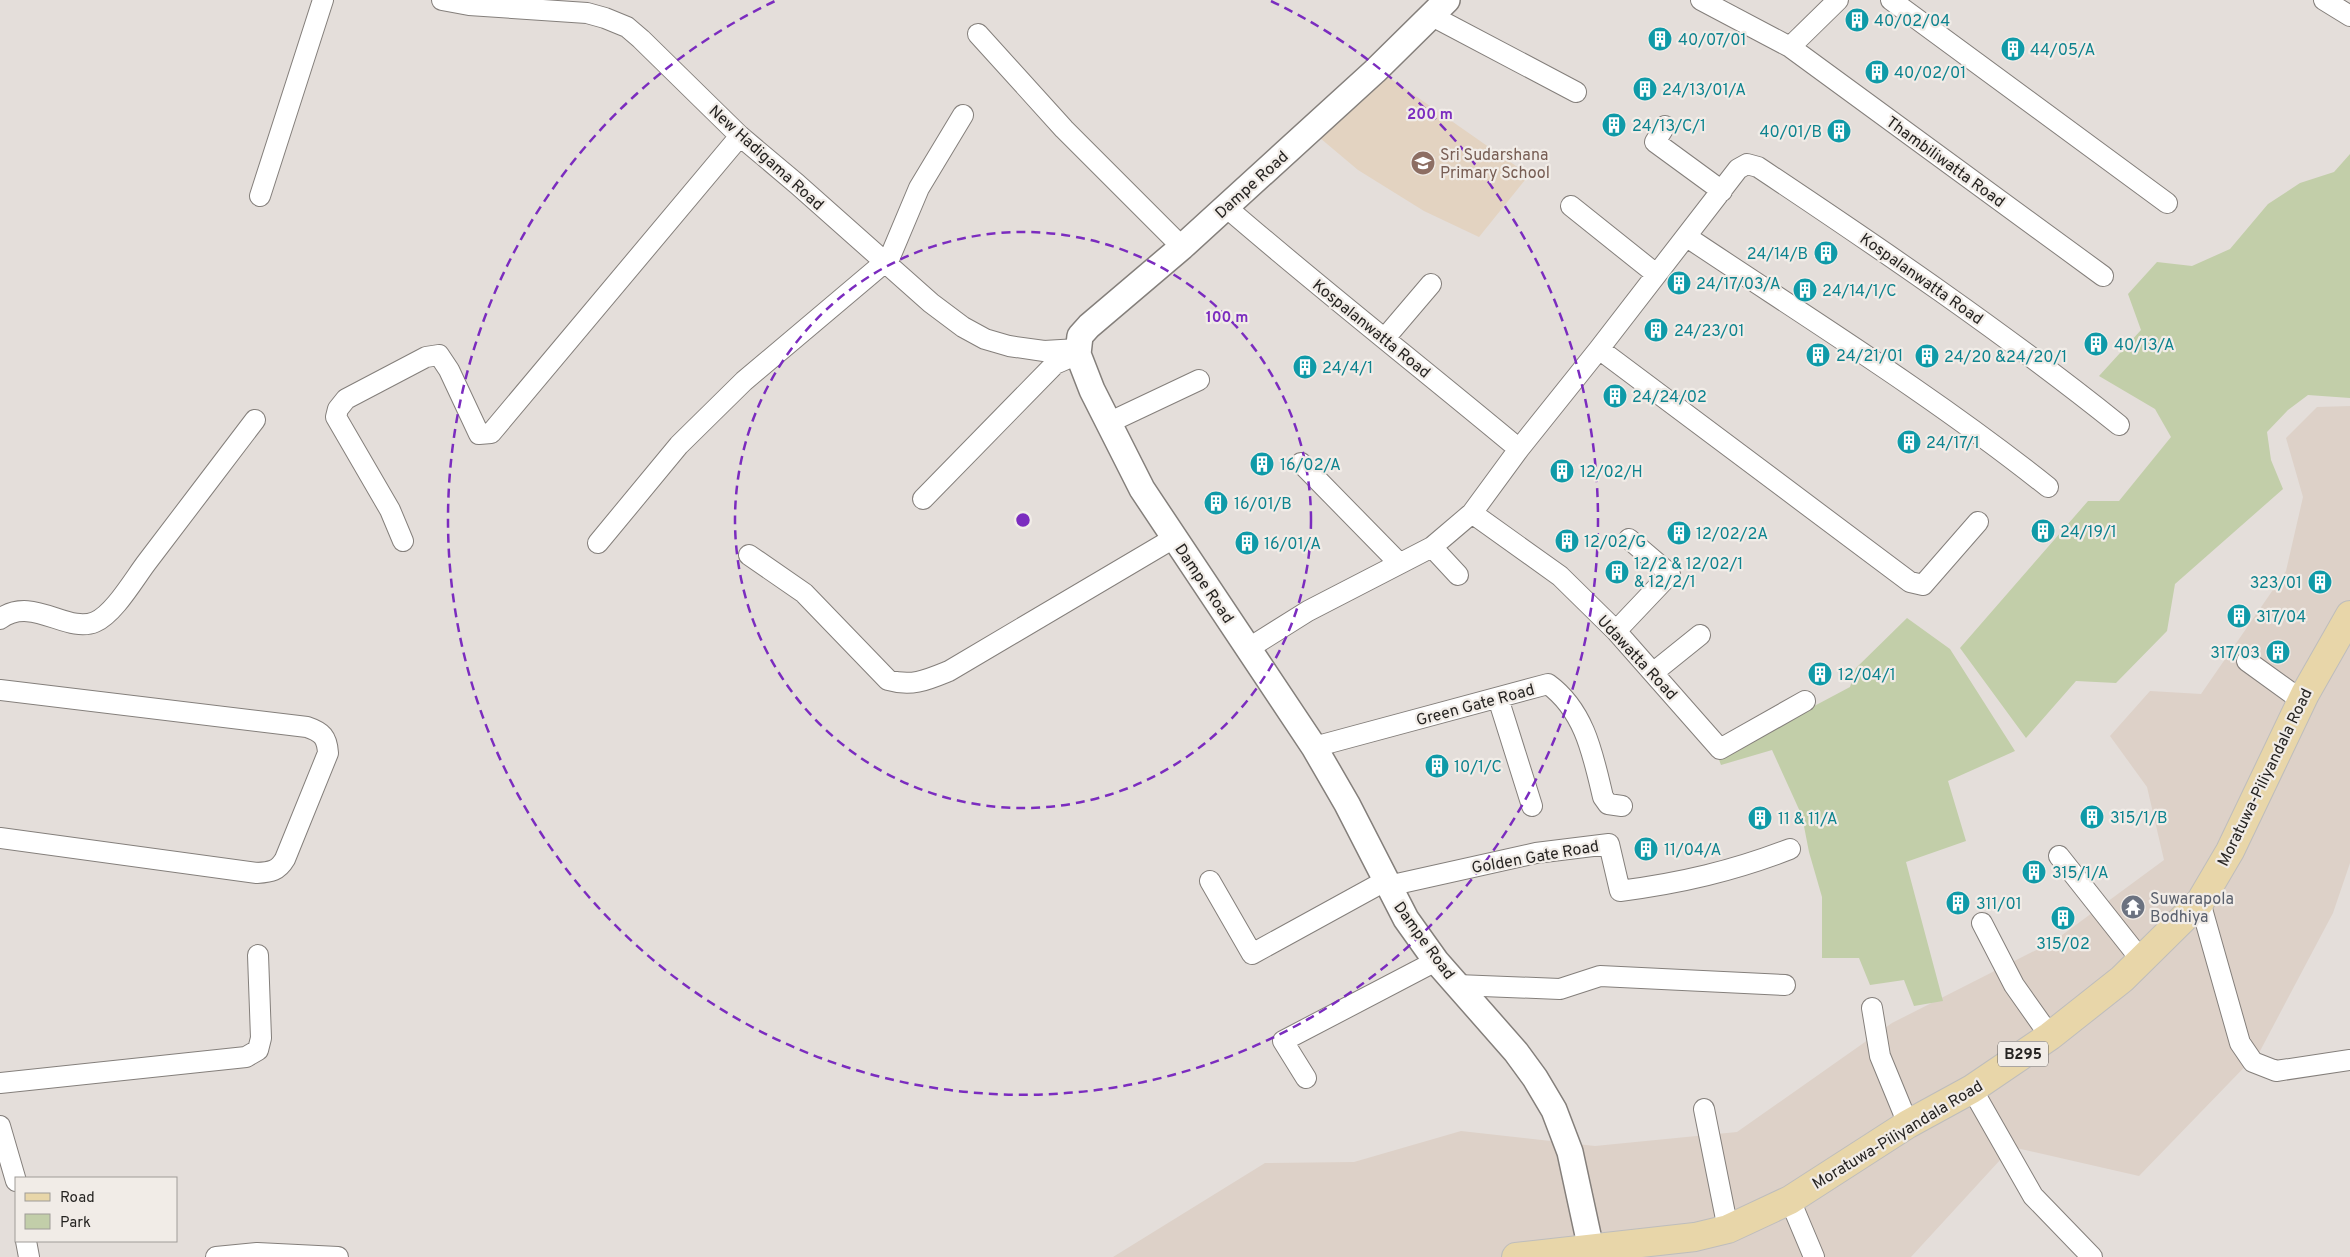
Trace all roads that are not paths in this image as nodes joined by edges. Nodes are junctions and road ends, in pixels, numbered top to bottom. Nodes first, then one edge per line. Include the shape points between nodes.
1 (323, 0) edge
2 (1701, 0) edge
3 (1838, 0) edge
4 (1891, 0) edge
5 (2324, 0) edge
6 (454, 1) edge
7 (1439, 8) edge
8 (2350, 16) edge
9 (978, 34) dead end
10 (1790, 46) junction
11 (1576, 92) dead end
12 (964, 115) dead end
13 (1665, 126) dead end
14 (740, 136) junction
15 (1722, 190) junction
16 (260, 196) dead end
17 (2167, 203) dead end
18 (1571, 206) dead end
19 (1226, 207) junction
20 (1686, 237) junction
21 (1182, 247) junction
22 (886, 263) junction
23 (1656, 274) junction
24 (2103, 276) dead end
25 (1430, 284) dead end
26 (1385, 338) junction
27 (1599, 350) junction
28 (1078, 351) junction
29 (1199, 380) dead end
30 (255, 420) dead end
31 (1108, 423) junction
32 (2119, 425) dead end
33 (1519, 449) junction
34 (1302, 463) dead end
35 (2048, 487) dead end
36 (923, 499) dead end
37 (1472, 513) junction
38 (1978, 522) dead end
39 (1174, 538) junction
40 (1630, 539) dead end
41 (403, 541) dead end
42 (598, 543) dead end
43 (1432, 547) junction
44 (749, 555) dead end
45 (1399, 563) junction
46 (1458, 575) dead end
47 (2350, 615) edge
48 (0, 619) edge
49 (1616, 631) junction
50 (1700, 635) dead end
51 (1249, 648) junction
52 (2247, 661) dead end
53 (1654, 672) junction
54 (0, 690) edge
55 (1498, 698) junction
56 (2301, 700) junction
57 (1805, 701) dead end
58 (1314, 747) junction
59 (1532, 806) dead end
60 (1622, 806) dead end
61 (0, 838) edge
62 (1790, 849) dead end
63 (2059, 856) dead end
64 (1210, 881) dead end
65 (1387, 883) junction
66 (2200, 902) junction
67 (1982, 923) dead end
68 (258, 955) dead end
69 (1436, 961) junction
70 (2142, 961) junction
71 (1457, 985) junction
72 (1785, 985) dead end
73 (1872, 1008) dead end
74 (2050, 1036) junction
75 (2350, 1060) edge
76 (1306, 1078) dead end
77 (0, 1083) edge
78 (1972, 1089) junction
79 (1704, 1109) dead end
80 (1908, 1124) junction
81 (0, 1126) edge
82 (15, 1178) edge
83 (1790, 1200) junction
84 (1728, 1229) junction
85 (26, 1242) edge
86 (1591, 1249) junction
87 (29, 1257) edge
88 (216, 1257) edge
89 (338, 1257) edge
90 (1516, 1257) edge
91 (1814, 1257) edge
92 (2092, 1257) edge

1 - 16 street
2 - 10 street, Thambiliwatta Road
3 - 10 street
4 - 17 street
5 - 8 street
6 - 14 street, New Hadigama Road via 587,13 627,27
7 - 11 street
7 - 19 street, Dampe Road
9 - 21 street via 1058,122
10 - 24 street, Thambiliwatta Road
12 - 22 street via 919,188
13 - 15 street via 1655,142
14 - 22 street, New Hadigama Road
14 - 41 street via 491,433 479,434 450,370 439,355 426,357 346,399 338,408 336,417 390,510
15 - 20 street, Kospalanwatta Road
15 - 32 street, Kospalanwatta Road via 1738,169 1747,164 1758,167 1898,260 2042,363
18 - 23 street
19 - 21 street, Dampe Road
19 - 26 street, Kospalanwatta Road
20 - 23 street, Kospalanwatta Road
20 - 35 street via 1938,406
21 - 28 street, Dampe Road via 1089,326 1080,336
22 - 28 street, New Hadigama Road via 963,327 985,339 1044,352
22 - 42 street via 744,381 679,446
23 - 27 street, Kospalanwatta Road
25 - 26 street
26 - 33 street, Kospalanwatta Road
27 - 33 street, Kospalanwatta Road
27 - 38 street via 1910,582 1923,585
28 - 31 street, Dampe Road
28 - 36 street via 1055,364
29 - 31 street
30 - 48 street via 99,620 82,624 36,612 18,611
31 - 39 street, Dampe Road via 1142,489
33 - 37 street, Kospalanwatta Road
34 - 45 street
37 - 43 street, Kospalanwatta Road
37 - 49 street, Udawatta Road via 1560,576
39 - 44 street via 949,671 903,685 888,680 804,593
39 - 51 street, Dampe Road
40 - 49 street via 1670,574
43 - 45 street, Kospalanwatta Road
43 - 46 street
45 - 51 street, Kospalanwatta Road via 1308,611
47 - 56 main road, Moratuwa-Piliyandala Road / B295
49 - 53 street, Udawatta Road
50 - 53 street
51 - 58 street, Dampe Road
52 - 56 street
53 - 57 street, Udawatta Road via 1720,749
54 - 61 street via 307,727 320,731 327,741 328,753 285,859 272,872
55 - 58 street, Green Gate Road
55 - 59 street
55 - 60 street, Green Gate Road via 1548,684 1563,694 1577,714 1590,745 1603,797 1608,804
56 - 66 main road, Moratuwa-Piliyandala Road / B295 via 2230,851
58 - 65 street, Dampe Road
62 - 65 street, Golden Gate Road via 1745,866 1705,876 1620,891 1609,844 1536,853
63 - 70 street
64 - 65 street via 1252,954
65 - 69 street, Dampe Road via 1406,919
66 - 70 main road, Moratuwa-Piliyandala Road / B295
66 - 75 street via 2240,1043 2253,1062 2276,1071
67 - 74 street via 2014,985
68 - 77 street via 261,1038 258,1050 246,1057
69 - 71 street, Dampe Road
69 - 76 street via 1283,1041
70 - 74 main road, Moratuwa-Piliyandala Road / B295
71 - 72 street via 1560,989 1600,976
71 - 86 street, Dampe Road via 1516,1052 1554,1110 1570,1152
73 - 80 street via 1880,1056
74 - 78 main road, Moratuwa-Piliyandala Road / B295
78 - 80 main road, Moratuwa-Piliyandala Road / B295
78 - 92 street via 2033,1196
79 - 84 street
80 - 83 main road, Moratuwa-Piliyandala Road / B295
81 - 82 street
83 - 84 main road, Moratuwa-Piliyandala Road / B295
83 - 91 street
84 - 86 main road, Moratuwa-Piliyandala Road / B295 via 1695,1237
85 - 87 street
86 - 90 main road, Moratuwa-Piliyandala Road / B295
88 - 89 street via 266,1253

